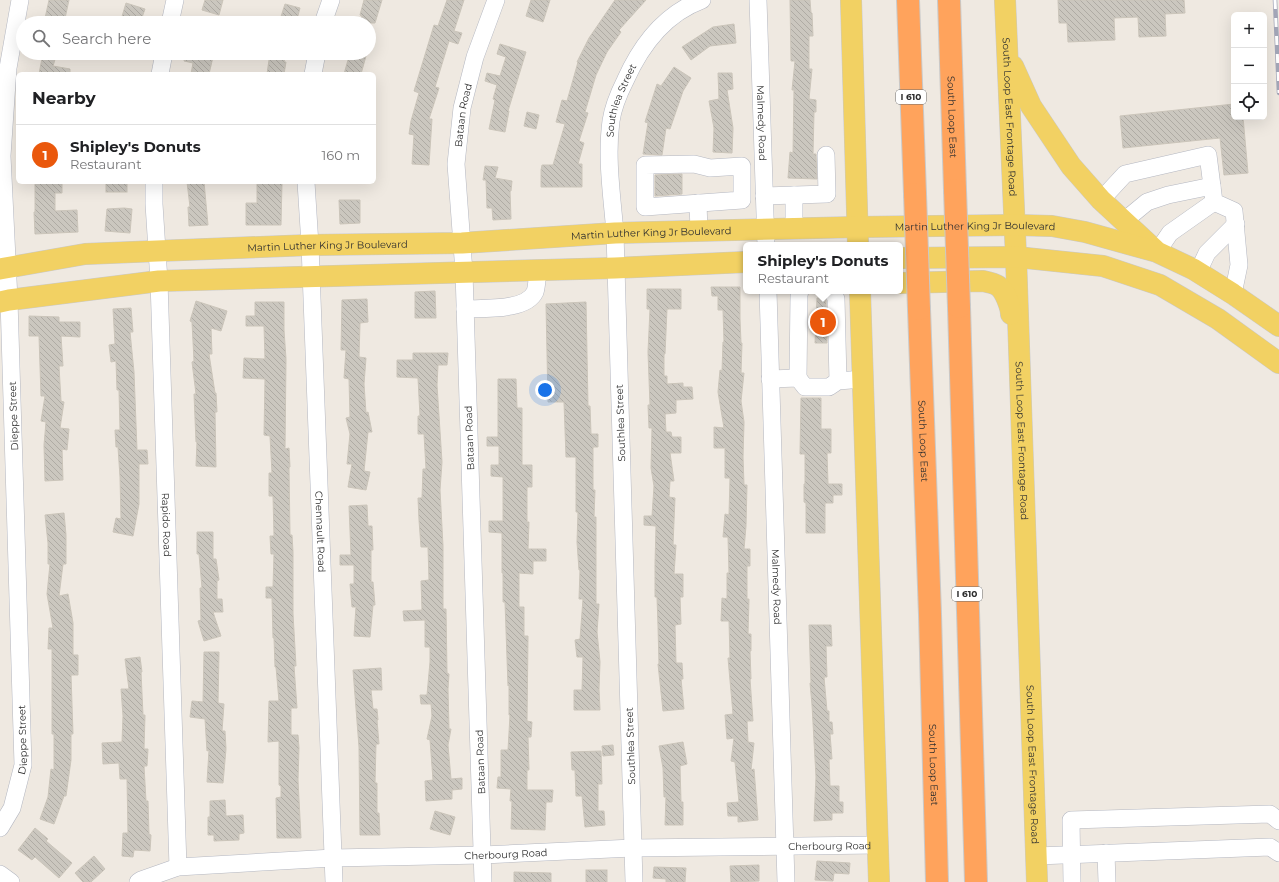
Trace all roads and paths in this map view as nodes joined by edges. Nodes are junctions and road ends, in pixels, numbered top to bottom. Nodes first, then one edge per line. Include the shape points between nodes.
1 (20, 0) edge
2 (175, 0) edge
3 (331, 0) edge
4 (496, 0) edge
5 (702, 0) edge
6 (758, 0) edge
7 (851, 0) edge
8 (908, 0) edge
9 (949, 0) edge
10 (1005, 0) edge
11 (17, 16) edge
12 (172, 16) edge
13 (325, 16) edge
14 (16, 23) edge
15 (1006, 36) junction
16 (163, 60) edge
17 (316, 60) edge
18 (160, 72) edge
19 (313, 72) edge
20 (826, 155) dead end
21 (742, 172) junction
22 (763, 172) junction
23 (154, 184) edge
24 (306, 184) edge
25 (1213, 194) junction
26 (794, 195) junction
27 (764, 196) junction
28 (1101, 200) junction
29 (698, 203) junction
30 (662, 206) junction
31 (1124, 221) junction
32 (1236, 224) junction
33 (1014, 225) junction
34 (794, 229) junction
35 (699, 231) junction
36 (662, 232) junction
37 (614, 233) junction
38 (858, 236) edge
39 (765, 237) edge
40 (3, 238) edge
41 (462, 243) junction
42 (310, 246) junction
43 (157, 251) junction
44 (1157, 252) junction
45 (1016, 257) junction
46 (903, 258) edge
47 (743, 262) edge
48 (4, 268) edge
49 (615, 268) junction
50 (538, 270) junction
51 (464, 272) junction
52 (1198, 272) junction
53 (310, 277) junction
54 (159, 281) junction
55 (903, 283) edge
56 (768, 294) edge
57 (799, 294) edge
58 (834, 294) edge
59 (860, 294) edge
60 (874, 294) edge
61 (1234, 294) junction
62 (5, 301) edge
63 (465, 309) junction
64 (860, 316) junction
65 (1218, 319) junction
66 (1279, 326) edge
67 (1279, 363) edge
68 (798, 378) junction
69 (770, 379) junction
70 (863, 379) junction
71 (838, 381) junction
72 (1022, 436) junction
73 (1279, 821) edge
74 (935, 822) junction
75 (0, 828) edge
76 (877, 845) junction
77 (785, 846) junction
78 (633, 848) junction
79 (1106, 853) junction
80 (1279, 853) edge
81 (483, 855) junction
82 (1071, 855) junction
83 (1036, 856) junction
84 (333, 858) junction
85 (178, 867) junction
86 (0, 874) edge
87 (11, 882) edge
88 (138, 882) edge
89 (334, 882) edge
90 (483, 882) edge
91 (634, 882) edge
92 (786, 882) edge
93 (880, 882) edge
94 (928, 882) edge
95 (937, 882) edge
96 (976, 882) edge
97 (1037, 882) edge
98 (1072, 882) edge
99 (1107, 882) edge

1 - 11 street, Dieppe Street
2 - 12 street
3 - 13 street
4 - 41 street, Bataan Road via 462,108 456,164
5 - 37 street, Southlea Street via 676,12 657,29 630,68 619,94 611,120 609,147
6 - 22 street, Malmedy Road
7 - 38 main road
8 - 74 highway, South Loop East / I 610, bridge
9 - 96 highway, South Loop East / I 610, bridge
10 - 15 main road, South Loop East Frontage Road
14 - 40 street, Dieppe Street via 8,68 3,149
15 - 28 main road via 1015,71 1030,106 1071,166
15 - 33 main road, South Loop East Frontage Road
16 - 18 street
17 - 19 street
20 - 26 street via 827,194
21 - 22 street
21 - 29 street via 742,200
21 - 30 street via 742,166 710,168 694,164 644,165 645,207
22 - 27 street, Malmedy Road
23 - 43 street, Rapido Road
24 - 42 street, Chennault Road
25 - 28 street via 1208,155 1125,174
25 - 31 street via 1168,195 1147,202
25 - 32 street via 1234,211
25 - 44 street via 1170,233
26 - 27 street
26 - 34 street
27 - 39 street, Malmedy Road
28 - 31 main road
29 - 30 street
29 - 35 street
30 - 36 street
31 - 44 main road
32 - 52 street via 1208,253
32 - 61 street via 1239,265
33 - 38 main road, Martin Luther King Jr Boulevard
33 - 44 main road, Martin Luther King Jr Boulevard via 1052,226 1085,232
33 - 45 main road, South Loop East Frontage Road
34 - 38 main road, Martin Luther King Jr Boulevard
34 - 39 main road, Martin Luther King Jr Boulevard
35 - 36 main road, Martin Luther King Jr Boulevard
35 - 39 main road, Martin Luther King Jr Boulevard
36 - 37 main road, Martin Luther King Jr Boulevard
37 - 41 main road, Martin Luther King Jr Boulevard
37 - 49 street, Southlea Street
40 - 48 street, Dieppe Street
41 - 42 main road, Martin Luther King Jr Boulevard
41 - 51 street, Bataan Road
42 - 43 main road, Martin Luther King Jr Boulevard
42 - 53 street, Chennault Road
43 - 48 main road, Martin Luther King Jr Boulevard via 85,254
43 - 54 street, Rapido Road
44 - 52 main road, Martin Luther King Jr Boulevard
45 - 46 main road
45 - 65 main road via 1103,266 1160,285
45 - 72 main road, South Loop East Frontage Road
47 - 49 main road
48 - 62 street, Dieppe Street
49 - 50 main road
49 - 78 street, Southlea Street
50 - 51 main road
50 - 63 street via 535,291 529,300 511,307
51 - 53 main road
51 - 63 street, Bataan Road
52 - 61 main road, Martin Luther King Jr Boulevard
53 - 54 main road
53 - 84 street, Chennault Road
54 - 62 main road
54 - 85 street, Rapido Road
55 - 72 main road via 983,281 1003,289 1011,309 1014,411
56 - 69 street, Malmedy Road
57 - 68 street
58 - 71 street
59 - 64 main road
60 - 64 main road
61 - 65 main road
61 - 66 main road, Martin Luther King Jr Boulevard
62 - 75 street, Dieppe Street via 23,765 12,808
63 - 81 street, Bataan Road
64 - 70 main road
65 - 67 main road
68 - 69 street
68 - 71 street via 805,387 829,387
69 - 77 street, Malmedy Road
70 - 71 street
70 - 76 main road
72 - 83 main road, South Loop East Frontage Road
73 - 82 street via 1270,814 1071,820
74 - 94 highway
74 - 95 highway, South Loop East / I 610
76 - 77 street, Cherbourg Road
76 - 93 main road
77 - 78 street, Cherbourg Road
77 - 92 street, Malmedy Road
78 - 81 street, Cherbourg Road
78 - 91 street, Southlea Street
79 - 80 street via 1270,847
79 - 82 street
79 - 99 street
81 - 84 street, Cherbourg Road
81 - 90 street, Bataan Road
82 - 83 street
82 - 98 street
83 - 97 main road, South Loop East Frontage Road
84 - 85 street, Cherbourg Road
84 - 89 street, Chennault Road
85 - 88 street, Cherbourg Road
86 - 87 street

